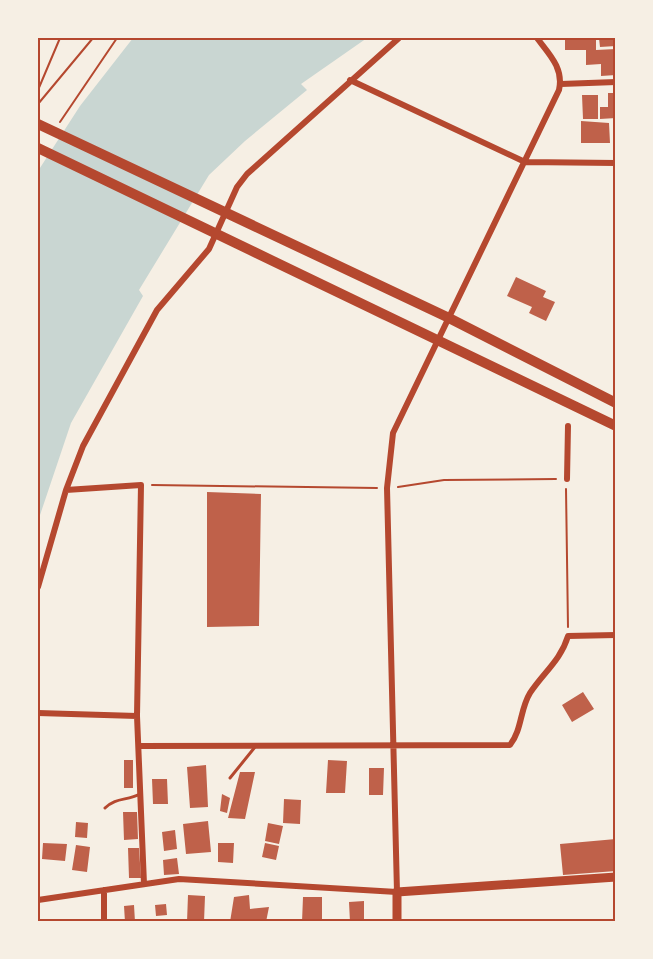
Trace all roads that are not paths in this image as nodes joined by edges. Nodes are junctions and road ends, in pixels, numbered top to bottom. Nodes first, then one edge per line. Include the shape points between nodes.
1 (399, 38) edge
2 (537, 38) edge
3 (350, 80) junction
4 (615, 82) edge
5 (561, 84) junction
6 (38, 124) edge
7 (38, 148) edge
8 (525, 162) junction
9 (615, 163) edge
10 (447, 317) junction
11 (436, 340) junction
12 (615, 403) edge
13 (568, 426) dead end
14 (615, 426) edge
15 (567, 478) road end
16 (66, 490) junction
17 (38, 587) edge
18 (615, 635) edge
19 (38, 713) edge
20 (137, 716) junction
21 (140, 746) junction
22 (255, 747) junction
23 (395, 747) junction
24 (230, 778) dead end
25 (141, 793) junction
26 (105, 808) dead end
27 (615, 877) edge
28 (144, 884) junction
29 (104, 890) junction
30 (397, 892) junction
31 (38, 900) edge
32 (104, 921) edge
33 (397, 921) edge

1 - 3 street
2 - 5 street via 558,68
3 - 8 street
3 - 16 street via 237,187 210,249 157,310 82,446
4 - 5 street
5 - 8 street
6 - 10 highway
7 - 11 highway
8 - 9 street
8 - 10 street
10 - 11 street
10 - 12 highway
11 - 14 highway
11 - 23 street via 393,433 387,488
13 - 15 street
16 - 17 street
16 - 20 street via 141,485
18 - 23 street via 568,636 563,652 529,695 517,736 510,745
19 - 20 street
20 - 21 street
21 - 22 street
21 - 25 street
22 - 23 street
22 - 24 lane
23 - 30 street
25 - 26 lane via 133,798 114,799
25 - 28 street
27 - 30 main road
28 - 29 street
28 - 30 street via 179,879
29 - 31 street
29 - 32 street
30 - 33 main road

